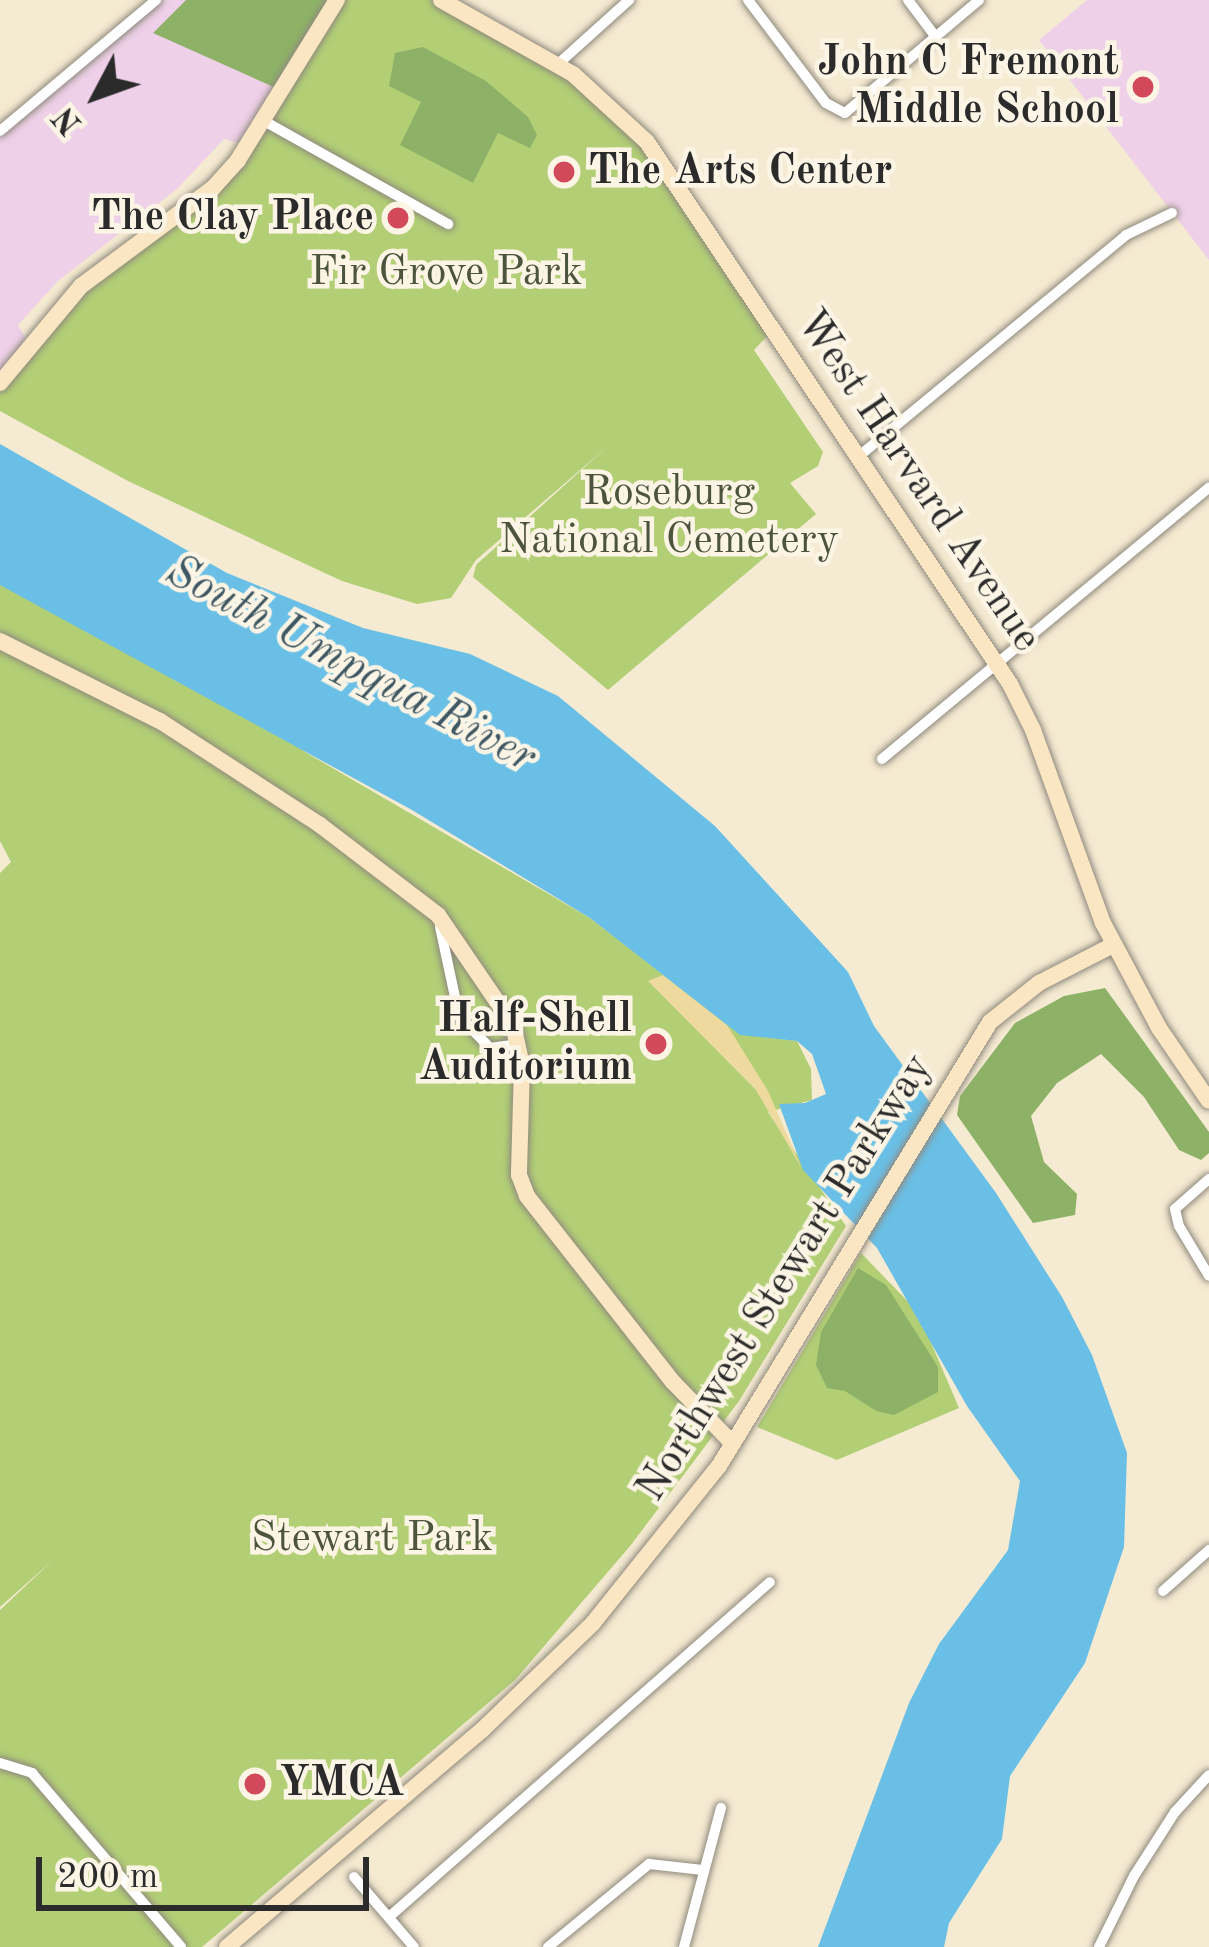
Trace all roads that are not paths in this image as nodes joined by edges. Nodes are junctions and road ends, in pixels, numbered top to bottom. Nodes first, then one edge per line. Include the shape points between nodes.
1 (156, 0) edge
2 (337, 0) edge
3 (441, 0) edge
4 (629, 0) edge
5 (748, 0) edge
6 (908, 0) edge
7 (979, 0) edge
8 (470, 6) edge
9 (935, 36) junction
10 (559, 64) junction
11 (266, 122) junction
12 (0, 131) edge
13 (1172, 213) dead end
14 (448, 224) dead end
15 (0, 383) edge
16 (858, 457) junction
17 (1209, 488) edge
18 (0, 640) edge
19 (997, 663) junction
20 (882, 759) dead end
21 (437, 915) junction
22 (1113, 945) junction
23 (518, 1044) junction
24 (1209, 1101) edge
25 (1209, 1179) edge
26 (1209, 1276) edge
27 (733, 1444) junction
28 (1209, 1550) edge
29 (770, 1582) dead end
30 (1163, 1591) dead end
31 (0, 1763) edge
32 (1209, 1775) edge
33 (722, 1808) dead end
34 (703, 1870) junction
35 (354, 1877) dead end
36 (388, 1917) junction
37 (181, 1947) edge
38 (226, 1947) edge
39 (414, 1947) edge
40 (548, 1947) edge
41 (684, 1947) edge
42 (1099, 1947) edge

1 - 12 street
2 - 11 main road
3 - 8 main road, West Harvard Avenue
4 - 10 street
5 - 9 street via 838,112
6 - 9 street
7 - 9 street
8 - 10 main road, West Harvard Avenue
10 - 16 main road, West Harvard Avenue via 647,142
11 - 14 street
11 - 15 main road via 213,188 81,286
13 - 16 street via 1126,235
16 - 19 main road, West Harvard Avenue
17 - 19 street
18 - 21 main road via 160,721 320,825
19 - 20 street
19 - 22 main road, West Harvard Avenue via 1033,730
21 - 23 main road via 507,1011
21 - 23 street via 459,1016 490,1048
22 - 24 main road, West Harvard Avenue
22 - 27 main road, Northwest Stewart Parkway via 1019,996 980,1035
23 - 27 main road via 519,1174 527,1196 673,1382
25 - 26 street via 1175,1209
27 - 38 main road, Northwest Stewart Parkway via 565,1652
28 - 30 street
29 - 36 street
31 - 37 street via 32,1773
32 - 42 street via 1154,1844
33 - 34 street
34 - 40 street via 649,1864
34 - 41 street
35 - 36 street
36 - 39 street

